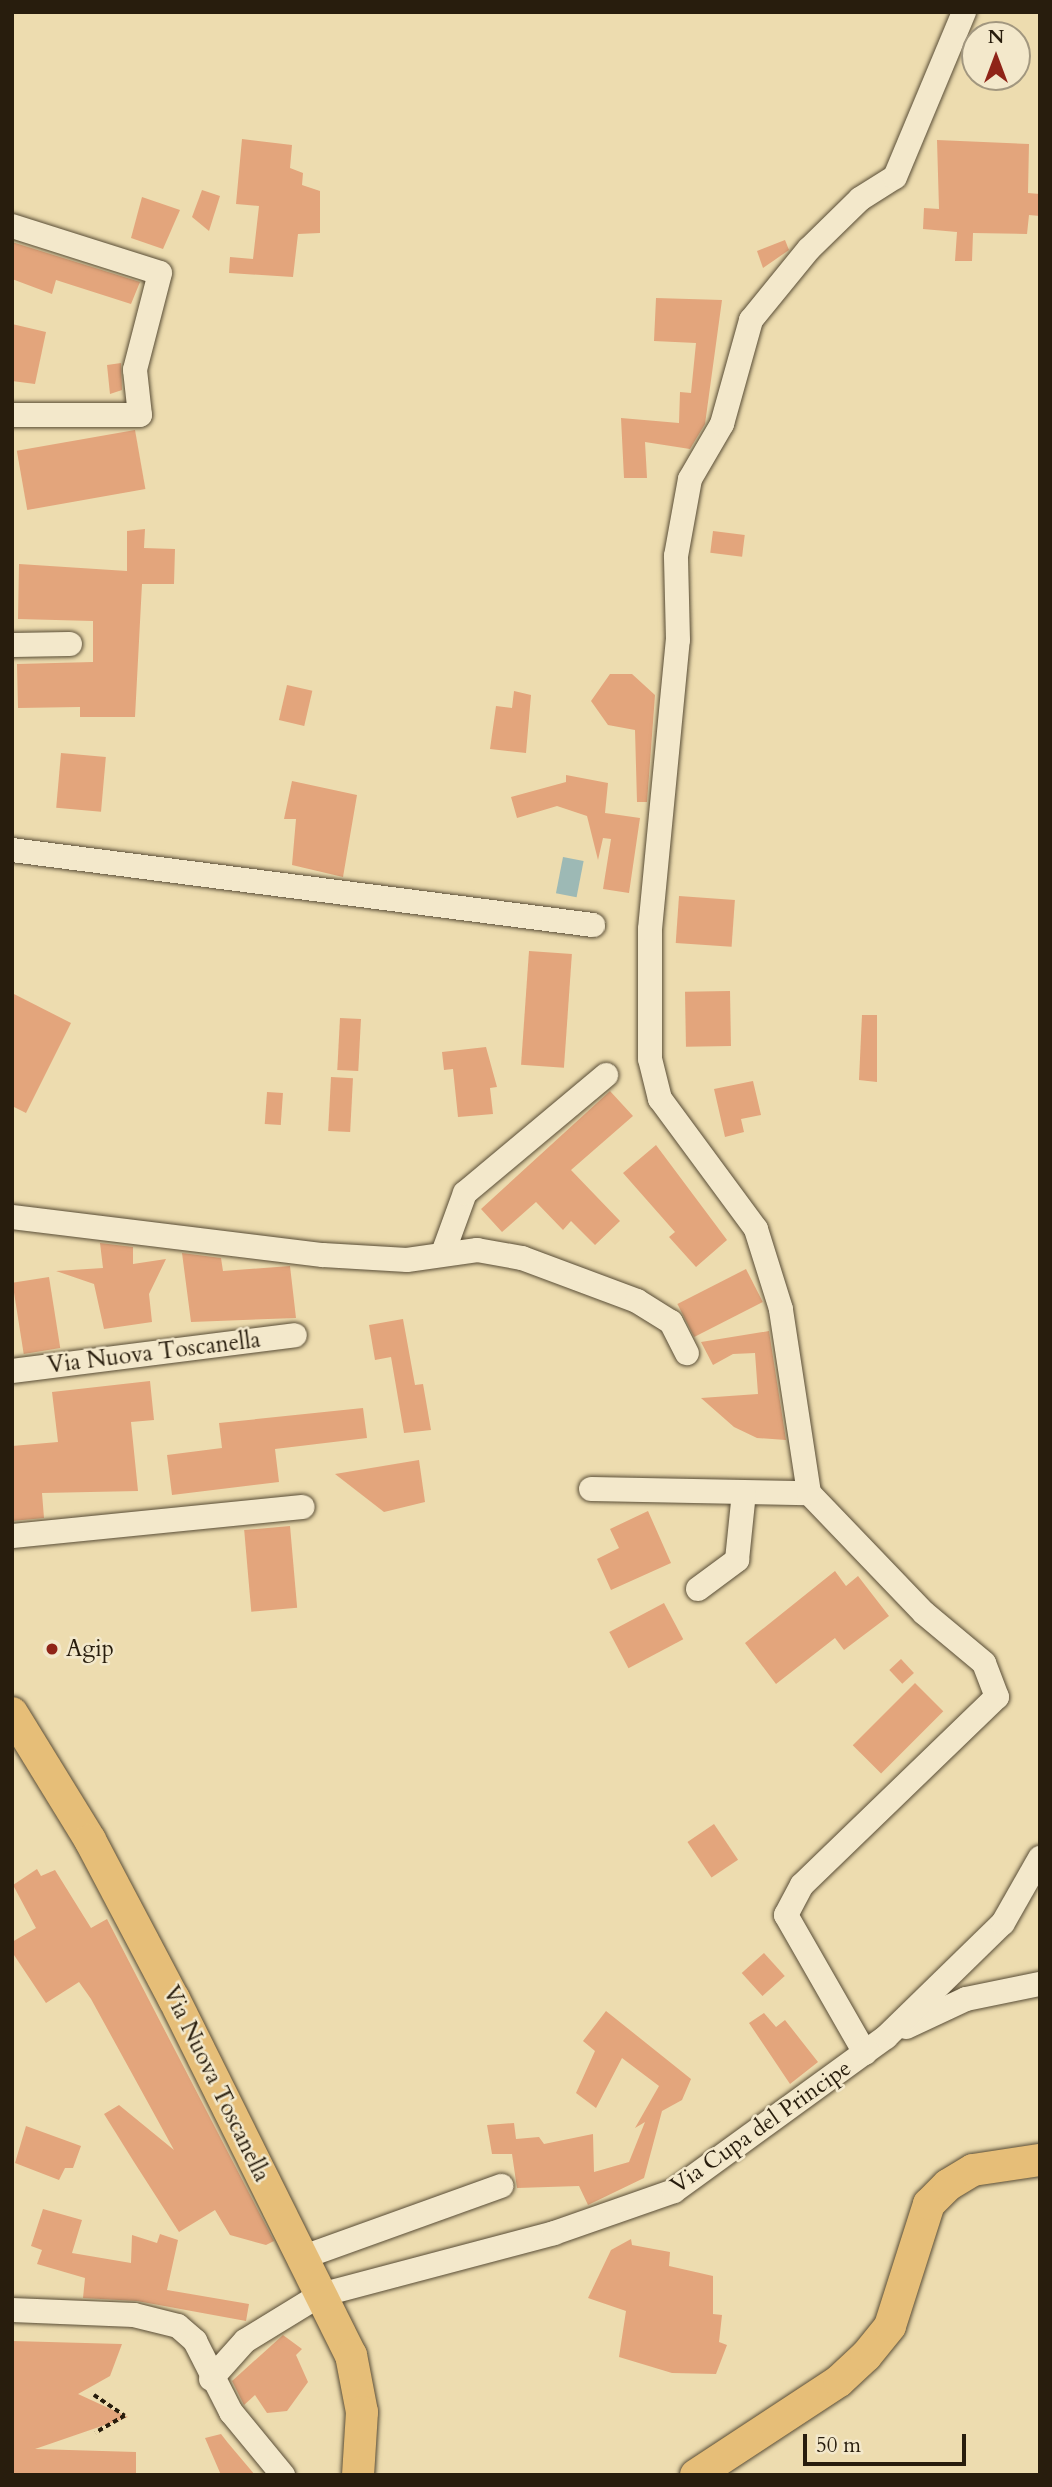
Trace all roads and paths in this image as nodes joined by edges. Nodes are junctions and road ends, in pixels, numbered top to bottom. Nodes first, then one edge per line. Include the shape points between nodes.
1 (964, 12) edge
2 (12, 226) edge
3 (12, 415) edge
4 (70, 644) dead end
5 (12, 645) edge
6 (12, 850) edge
7 (593, 926) dead end
8 (606, 1075) dead end
9 (12, 1217) edge
10 (443, 1253) junction
11 (295, 1335) dead end
12 (687, 1353) dead end
13 (12, 1371) edge
14 (591, 1489) dead end
15 (744, 1492) junction
16 (809, 1493) junction
17 (303, 1507) dead end
18 (12, 1535) edge
19 (698, 1589) dead end
20 (12, 1713) edge
21 (1040, 1858) edge
22 (1040, 1896) edge
23 (1017, 1906) junction
24 (953, 1973) junction
25 (1040, 1984) edge
26 (966, 1999) junction
27 (886, 2037) junction
28 (865, 2053) junction
29 (1040, 2160) edge
30 (501, 2186) dead end
31 (301, 2258) junction
32 (320, 2295) junction
33 (12, 2310) edge
34 (195, 2342) junction
35 (245, 2342) junction
36 (211, 2379) junction
37 (94, 2395) dead end
38 (95, 2433) dead end
39 (283, 2475) edge
40 (358, 2475) edge
41 (696, 2475) edge

1 - 16 street via 935,94 895,177 860,199 809,249 751,320 722,424 690,479 676,556 678,640 650,929 650,1059 660,1099 756,1229 769,1262
2 - 3 street via 160,273 135,370 140,415
4 - 5 street
6 - 7 street
8 - 10 street via 465,1193
9 - 10 street via 323,1255 407,1260
10 - 12 street via 499,1254 593,1280 671,1322
11 - 13 street, Via Nuova Toscanella
14 - 15 street
15 - 16 street
15 - 19 street via 737,1560
16 - 28 street via 924,1614 984,1662 997,1697 802,1885 786,1915
17 - 18 street
20 - 31 main road, Via Nuova Toscanella via 90,1840
21 - 23 street, Via Cupa del Principe
22 - 23 street
23 - 24 street, Via Cupa del Principe
24 - 26 street
24 - 27 street, Via Cupa del Principe
25 - 26 street
26 - 27 street
27 - 28 street, Via Cupa del Principe
28 - 32 street, Via Cupa del Principe via 674,2191 554,2233
29 - 41 main road via 973,2170 948,2185 929,2204 890,2326 866,2356 839,2381
30 - 31 street
31 - 32 main road, Via Nuova Toscanella
32 - 35 street, Via Cupa del Principe
32 - 40 main road, Via Nuova Toscanella via 359,2383
33 - 34 street via 162,2320
34 - 35 street
34 - 36 street
35 - 36 street, Via Cupa del Principe
36 - 39 street
37 - 38 path via 125,2416

